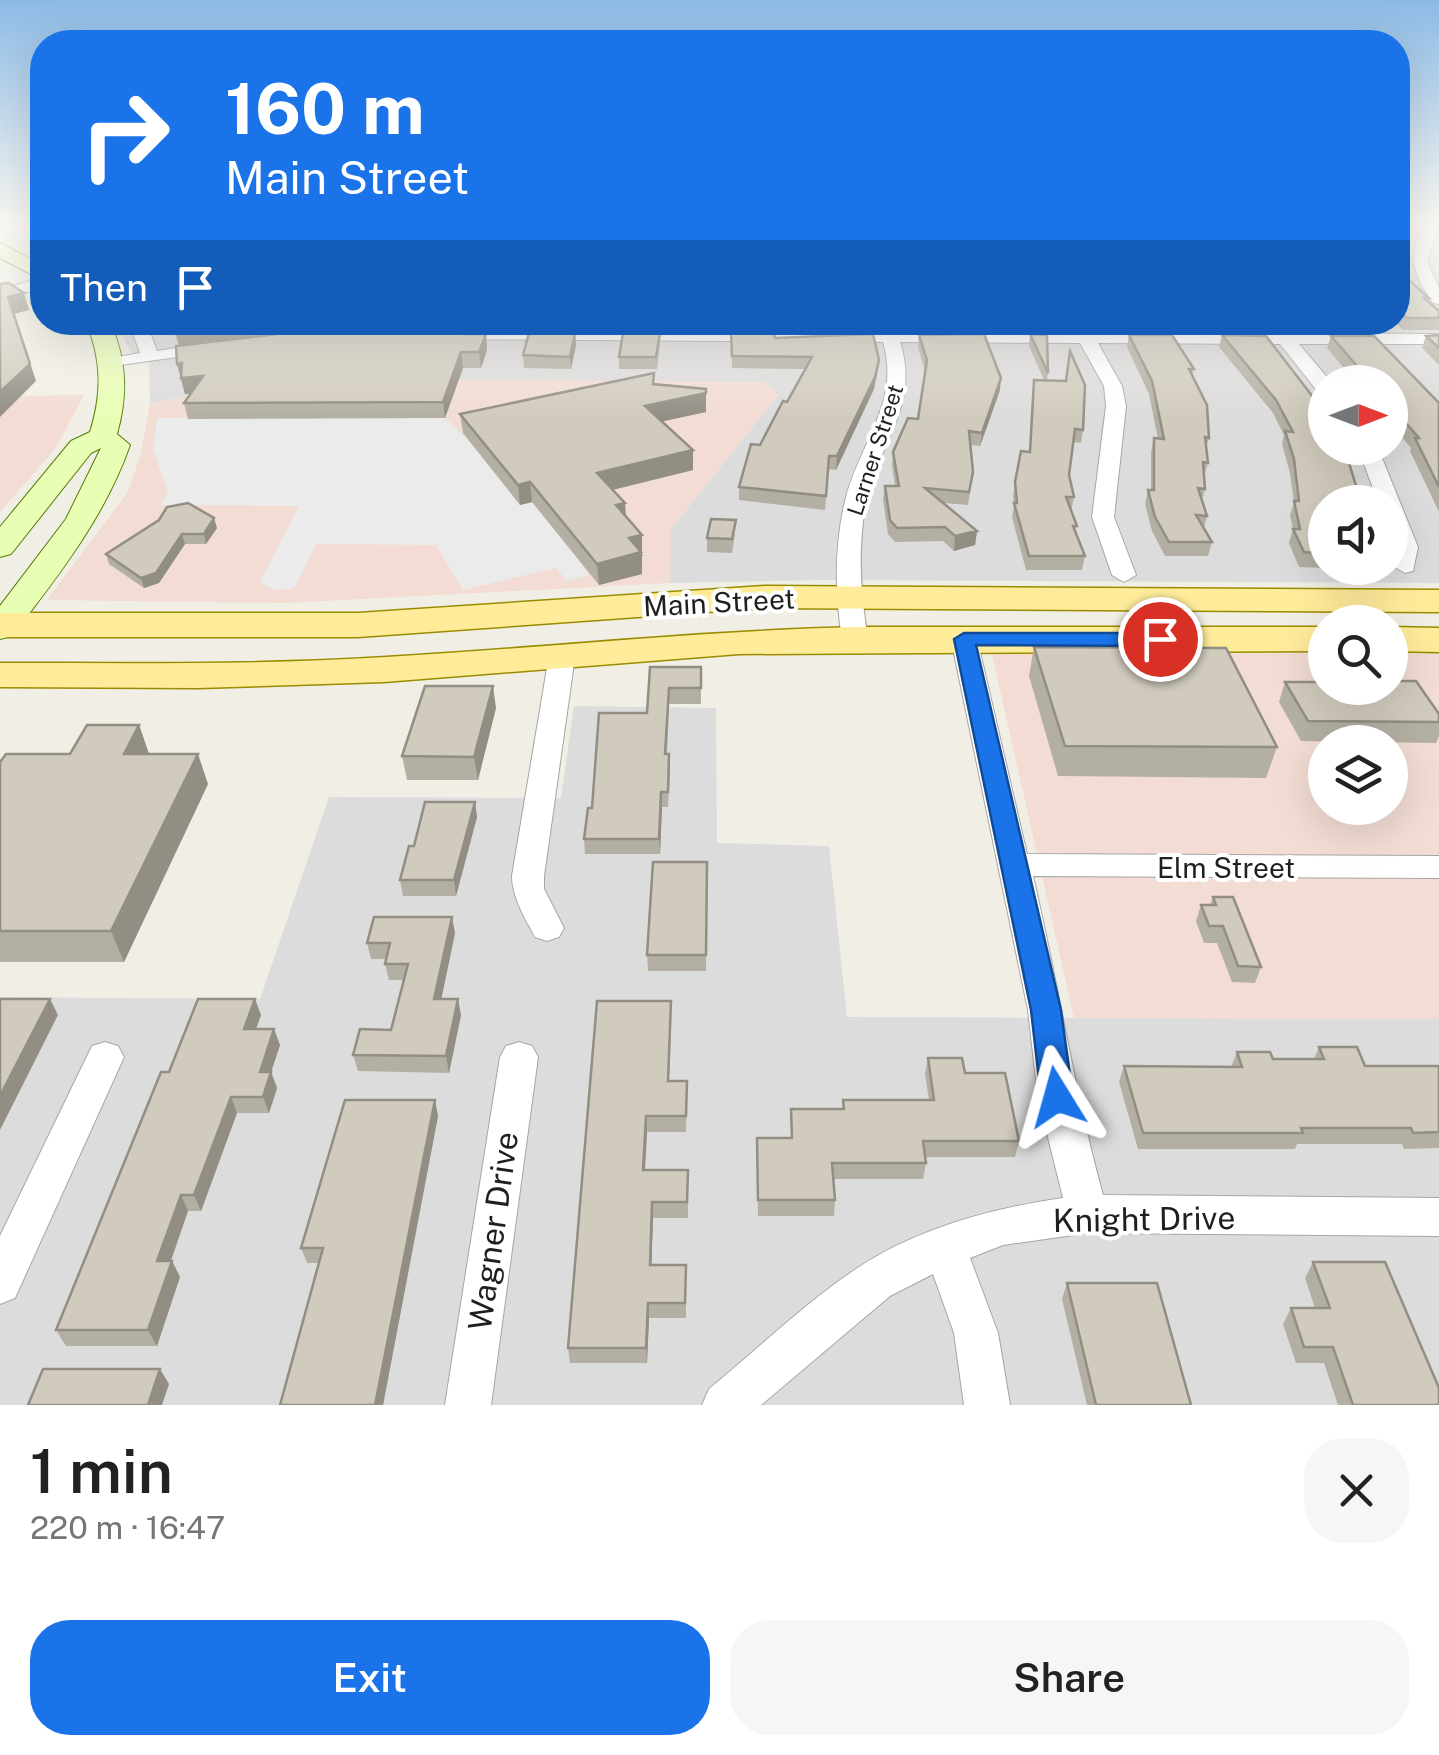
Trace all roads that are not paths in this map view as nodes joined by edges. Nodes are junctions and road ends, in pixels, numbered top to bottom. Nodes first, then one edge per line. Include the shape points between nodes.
1 (25, 288) edge
2 (0, 294) edge
3 (102, 335) edge
4 (142, 335) edge
5 (890, 335) edge
6 (1085, 335) edge
7 (1210, 335) edge
8 (1283, 335) edge
9 (1286, 338) junction
10 (1439, 339) edge
11 (240, 343) edge
12 (150, 357) junction
13 (112, 363) junction
14 (1308, 366) edge
15 (102, 437) junction
16 (0, 547) edge
17 (1124, 574) dead end
18 (848, 598) junction
19 (1439, 601) edge
20 (562, 610) junction
21 (1, 627) edge
22 (855, 639) junction
23 (964, 639) junction
24 (1308, 640) edge
25 (1408, 640) edge
26 (1439, 640) edge
27 (562, 656) junction
28 (384, 670) junction
29 (0, 675) edge
30 (1013, 865) junction
31 (1439, 867) edge
32 (546, 928) dead end
33 (104, 1057) dead end
34 (518, 1057) dead end
35 (1087, 1214) junction
36 (1436, 1223) edge
37 (944, 1247) junction
38 (0, 1283) edge
39 (468, 1405) edge
40 (725, 1405) edge
41 (988, 1405) edge

1 - 2 street
3 - 13 main road
4 - 12 street
5 - 18 street, Larner Street via 900,374 896,402 854,504
6 - 17 street via 1113,386 1103,517
7 - 9 street
8 - 9 street
9 - 10 street
9 - 14 street
11 - 12 street
12 - 13 street
13 - 15 main road via 114,397
15 - 16 main road via 81,447
15 - 21 main road via 116,444 99,488
18 - 19 main road, Main Street
18 - 20 main road, Main Street
18 - 22 street, Larner Street
20 - 21 main road, Main Street via 340,625
20 - 28 main road via 552,626 530,636 466,643
22 - 23 main road, Main Street
22 - 27 main road, Main Street
23 - 24 main road, Main Street
23 - 30 street
25 - 26 main road
27 - 28 main road, Main Street
27 - 32 street via 528,876
28 - 29 main road, Main Street
30 - 31 street, Elm Street
30 - 35 street via 1046,1010 1057,1097
33 - 38 street
34 - 39 street, Wagner Drive
35 - 36 street, Knight Drive
35 - 37 street, Knight Drive via 1003,1226
37 - 40 street, Knight Drive via 875,1281
37 - 41 street via 976,1333

